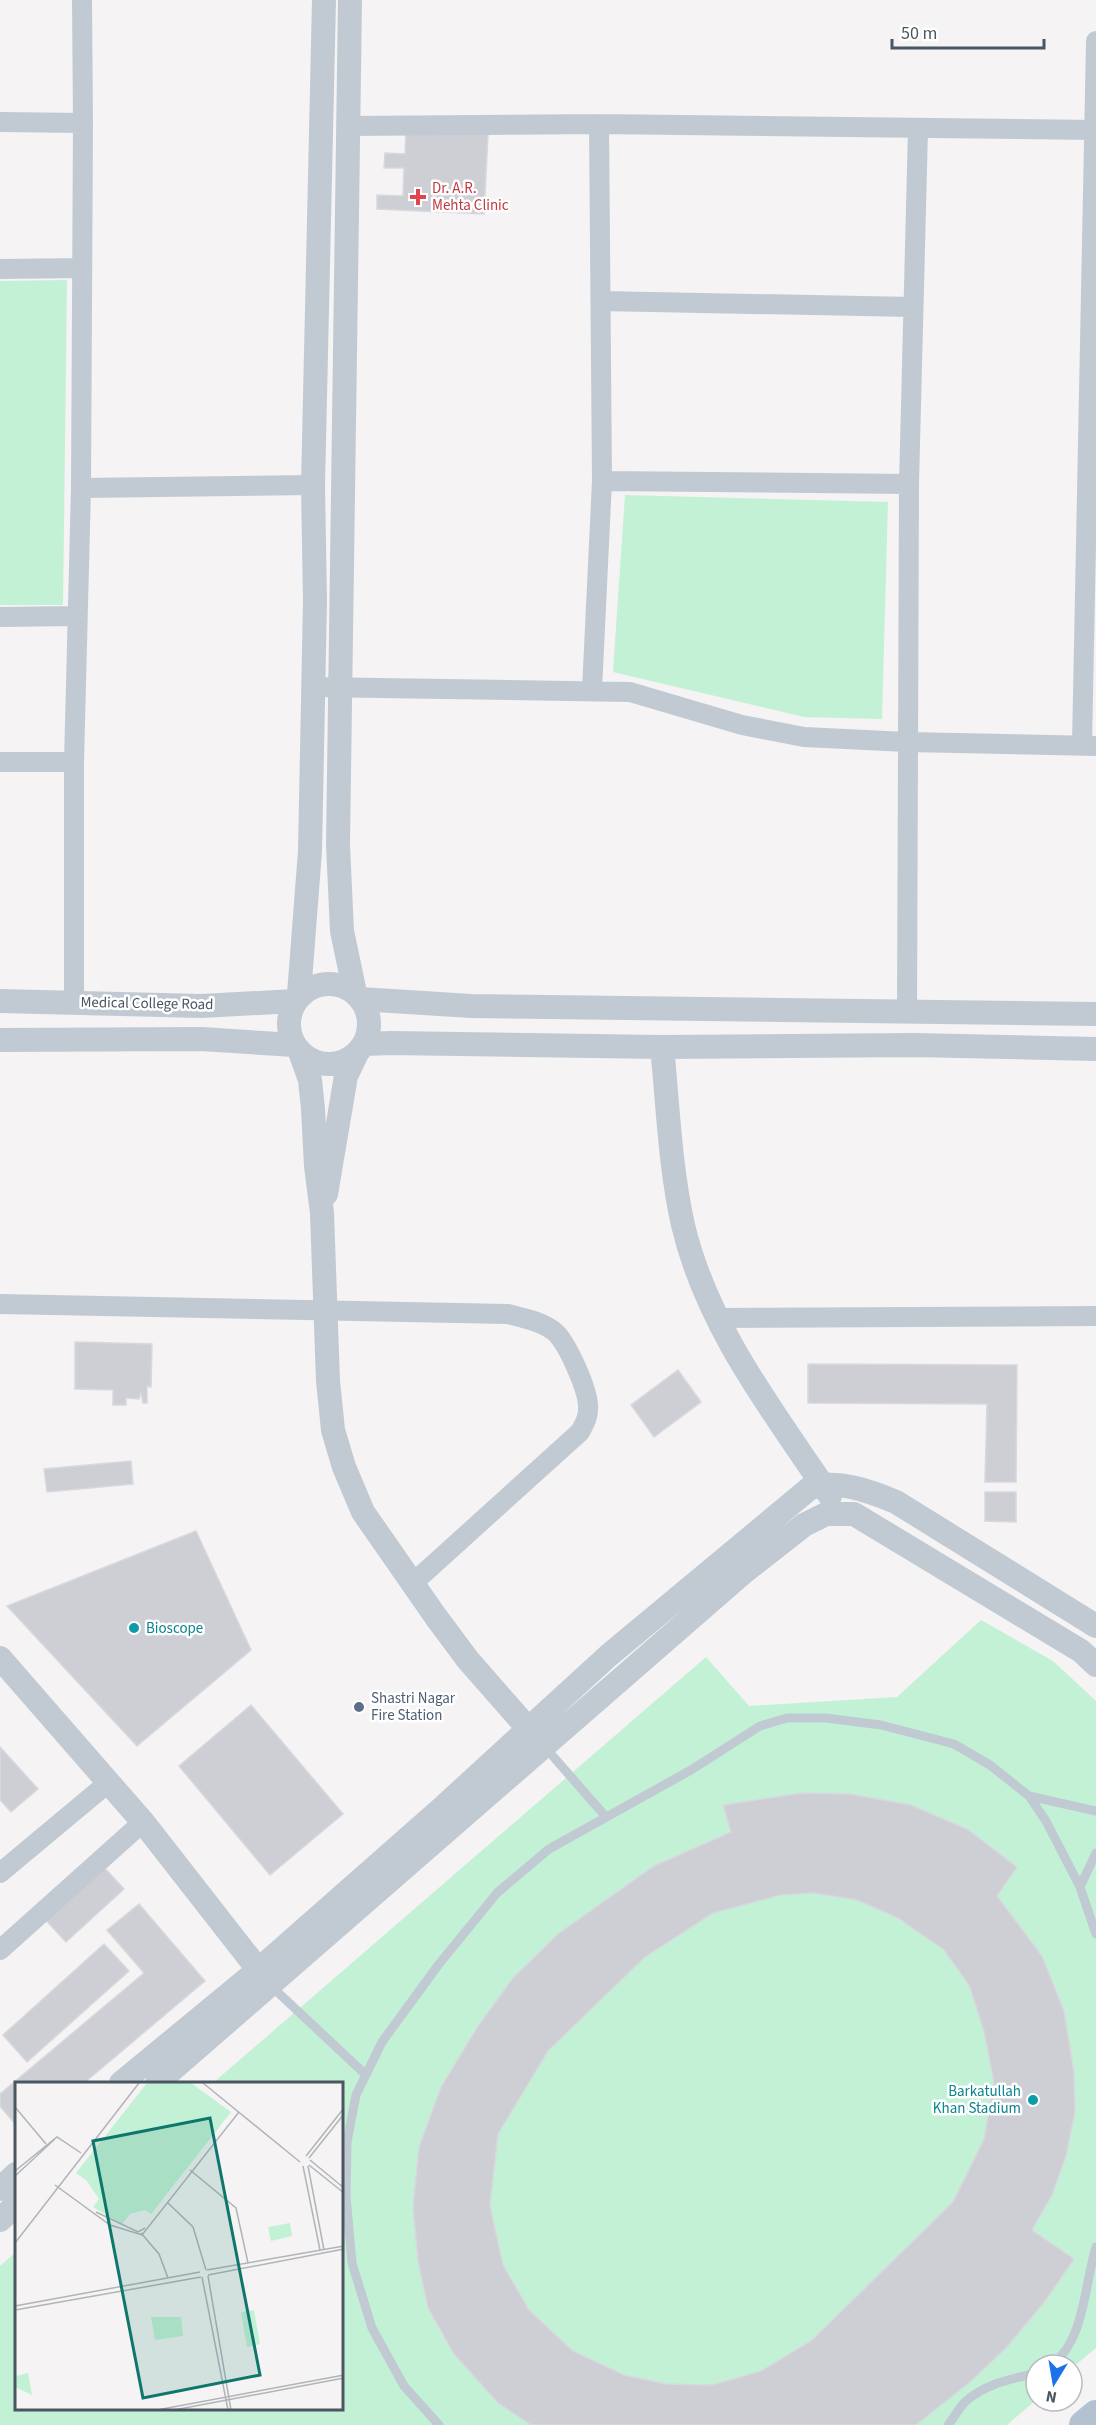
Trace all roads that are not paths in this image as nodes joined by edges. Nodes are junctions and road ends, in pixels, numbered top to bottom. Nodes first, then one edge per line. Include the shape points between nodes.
1 (82, 0) edge
2 (324, 0) edge
3 (350, 0) edge
4 (1096, 41) edge
5 (0, 122) edge
6 (83, 123) junction
7 (599, 124) junction
8 (349, 126) junction
9 (918, 129) junction
10 (1095, 130) edge
11 (82, 268) junction
12 (0, 269) edge
13 (601, 301) junction
14 (913, 306) junction
15 (602, 481) junction
16 (909, 484) junction
17 (313, 485) junction
18 (81, 488) junction
19 (77, 616) junction
20 (0, 617) edge
21 (314, 687) junction
22 (339, 688) junction
23 (592, 690) junction
24 (907, 742) junction
25 (1089, 746) edge
26 (0, 762) edge
27 (74, 762) junction
28 (358, 996) junction
29 (297, 998) junction
30 (0, 1001) edge
31 (74, 1002) junction
32 (907, 1013) junction
33 (1096, 1014) edge
34 (0, 1040) edge
35 (662, 1047) junction
36 (297, 1049) junction
37 (360, 1049) junction
38 (1096, 1049) edge
39 (322, 1214) junction
40 (0, 1304) edge
41 (326, 1310) junction
42 (1096, 1316) edge
43 (717, 1318) junction
44 (822, 1484) junction
45 (842, 1514) junction
46 (413, 1583) junction
47 (1096, 1626) edge
48 (0, 1658) edge
49 (1096, 1665) edge
50 (528, 1728) junction
51 (544, 1746) junction
52 (109, 1782) junction
53 (1029, 1796) junction
54 (1096, 1811) edge
55 (606, 1817) junction
56 (143, 1822) junction
57 (1096, 1853) edge
58 (0, 1873) edge
59 (1080, 1887) junction
60 (1096, 1934) edge
61 (0, 1950) edge
62 (264, 1978) junction
63 (366, 2075) junction
64 (122, 2082) edge
65 (158, 2082) edge
66 (15, 2175) edge
67 (0, 2189) edge
68 (15, 2206) edge
69 (0, 2220) edge
70 (1096, 2247) edge
71 (1065, 2353) edge
72 (1024, 2376) edge
73 (1096, 2415) edge
74 (440, 2425) edge
75 (948, 2425) edge
76 (1084, 2425) edge

1 - 6 street
2 - 17 street
3 - 8 street
4 - 10 street
5 - 6 street
6 - 11 street
7 - 8 street
7 - 9 street
7 - 13 street
8 - 22 street
9 - 10 street
9 - 14 street
10 - 25 street
11 - 12 street
11 - 18 street
13 - 14 street
13 - 15 street
14 - 16 street
15 - 16 street
15 - 23 street
16 - 24 street
17 - 18 street
17 - 21 street
18 - 19 street
19 - 20 street
19 - 27 street
21 - 22 street
21 - 29 street via 310,851
22 - 23 street
22 - 28 street via 338,845 342,920
23 - 24 street via 630,692 742,725 804,737
24 - 25 street
24 - 32 street
26 - 27 street
27 - 31 street
28 - 29 street via 330,983 310,988
28 - 32 street via 483,1006
28 - 37 street via 370,1023
29 - 31 street, Medical College Road via 201,1006
29 - 36 street via 288,1020
30 - 31 street, Medical College Road
32 - 33 street
34 - 36 street via 201,1039
35 - 37 street via 391,1043
35 - 38 street via 914,1045
35 - 43 street via 683,1226
36 - 37 street via 310,1060 334,1064
36 - 39 street via 310,1080
37 - 39 street via 346,1076
39 - 41 street
40 - 41 street
41 - 46 street via 332,1420 344,1467 363,1512
41 - 46 street via 508,1314 531,1319 555,1332 564,1343 582,1384 588,1405 587,1420 580,1432
42 - 43 street
43 - 44 street via 783,1430
44 - 45 street
44 - 47 street via 870,1491 896,1502
44 - 50 street via 801,1495
45 - 49 street via 854,1514 889,1533 1081,1651
45 - 51 street via 826,1514 804,1525 744,1572
46 - 50 street via 468,1660
48 - 52 street
50 - 51 street
50 - 62 street
51 - 55 lane
51 - 62 street
52 - 56 street
52 - 58 street
53 - 54 lane
53 - 55 lane via 990,1765 954,1744 881,1725 787,1718 760,1726 706,1762
53 - 59 lane
55 - 63 lane via 549,1849 497,1893 382,2042
56 - 61 street
56 - 62 street
57 - 59 lane
59 - 60 lane
62 - 63 lane
62 - 64 street
62 - 65 street
63 - 74 lane via 356,2095 347,2142 346,2196 352,2263 372,2328 404,2386
66 - 67 street
68 - 69 street
70 - 71 lane via 1072,2343
72 - 75 lane via 1003,2381 966,2401
73 - 76 main road

